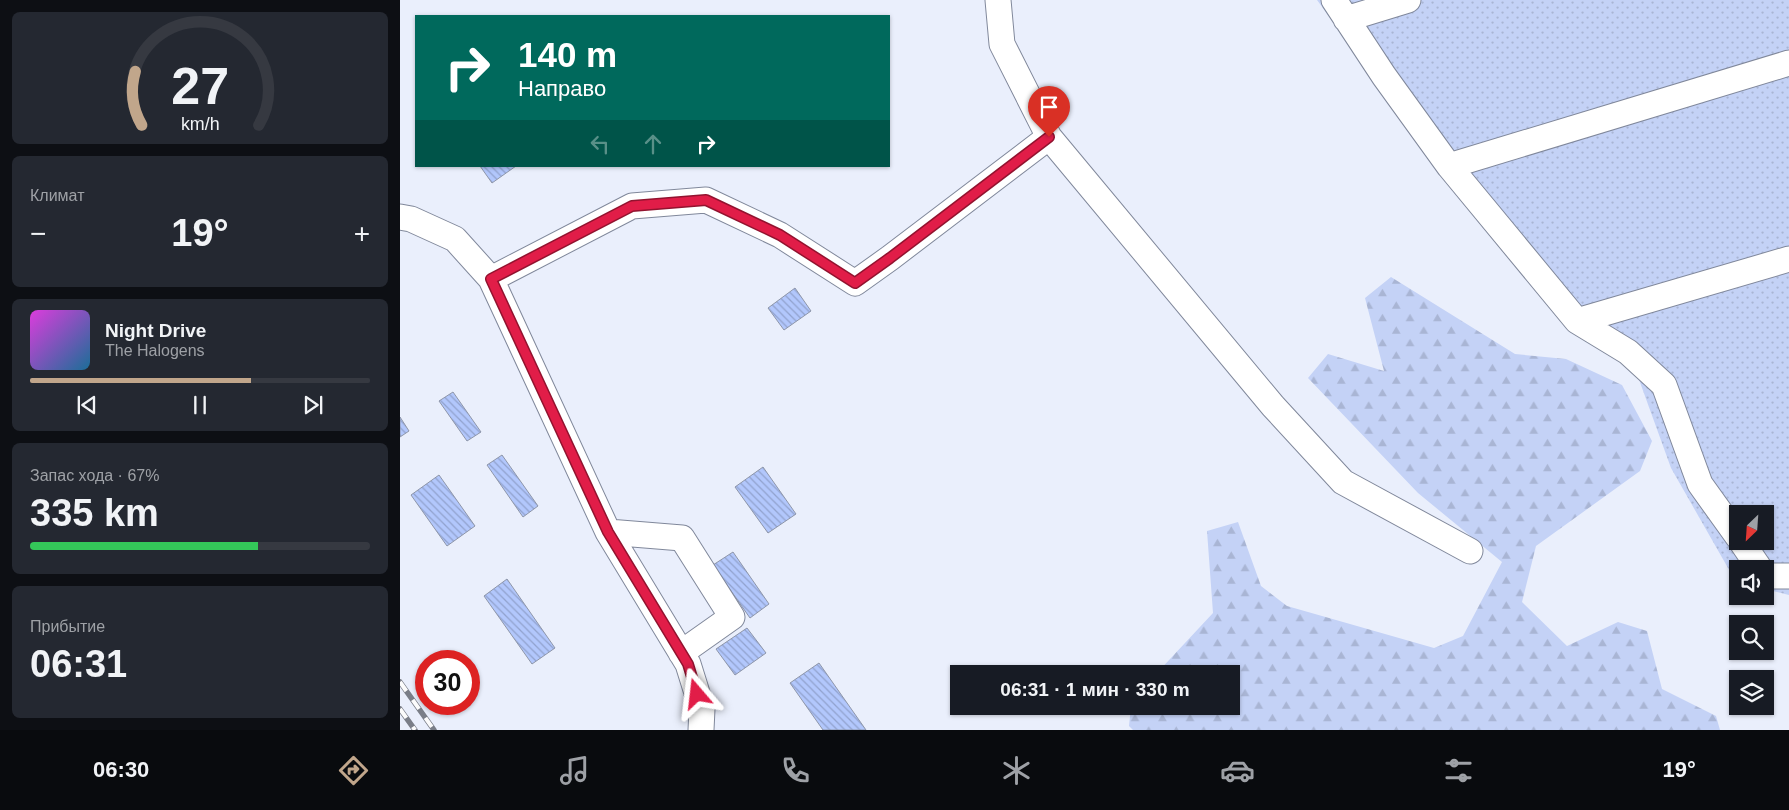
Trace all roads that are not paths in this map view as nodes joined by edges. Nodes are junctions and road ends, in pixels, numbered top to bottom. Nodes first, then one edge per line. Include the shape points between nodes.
1 (998, 0) edge
2 (1408, 0) edge
3 (1340, 10) edge
4 (1789, 63) edge
5 (1049, 137) junction
6 (1449, 166) junction
7 (400, 217) edge
8 (1789, 258) edge
9 (491, 279) junction
10 (1576, 321) junction
11 (1729, 524) edge
12 (608, 532) junction
13 (1470, 551) dead end
14 (1774, 576) edge
15 (1789, 576) edge
16 (681, 653) junction
17 (701, 730) edge

1 - 5 street via 1002,44
2 - 3 street
3 - 6 street
4 - 6 street
5 - 9 street via 855,283 780,235 706,200 632,206
5 - 13 street via 1273,406 1343,482
6 - 10 street
7 - 9 street via 412,219 455,240
8 - 10 street
9 - 12 street
10 - 11 street via 1628,352 1664,386 1700,484
12 - 16 street
12 - 16 street via 682,538 732,617
14 - 15 street
16 - 17 street via 688,664 702,709

